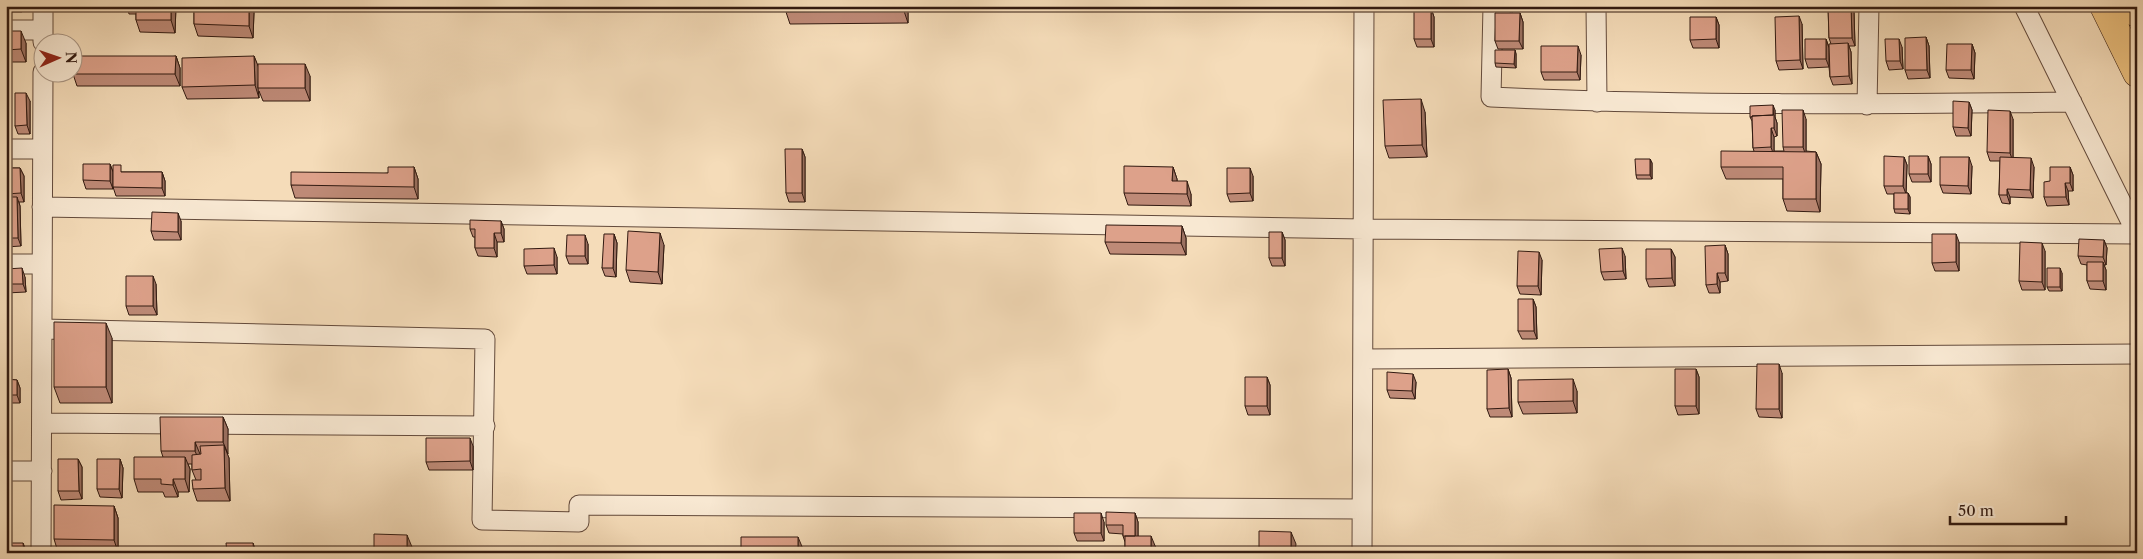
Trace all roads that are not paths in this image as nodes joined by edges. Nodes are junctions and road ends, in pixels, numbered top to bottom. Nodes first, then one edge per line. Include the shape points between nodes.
1 (43, 6) edge
2 (1364, 6) edge
3 (1493, 6) edge
4 (1596, 6) edge
5 (1868, 6) edge
6 (2024, 6) edge
7 (2104, 6) edge
8 (2134, 6) edge
9 (2137, 13) edge
10 (6, 30) edge
11 (43, 32) edge
12 (32, 34) edge
13 (2137, 73) edge
14 (42, 82) edge
15 (1597, 102) junction
16 (2072, 102) junction
17 (1867, 104) junction
18 (6, 149) edge
19 (42, 149) junction
20 (42, 207) junction
21 (1364, 229) junction
22 (2137, 234) edge
23 (6, 264) edge
24 (42, 264) junction
25 (42, 329) junction
26 (2137, 354) edge
27 (1364, 359) junction
28 (42, 422) junction
29 (485, 426) junction
30 (6, 471) edge
31 (42, 471) junction
32 (1362, 509) junction
33 (42, 553) edge
34 (1362, 553) edge

1 - 11 street
2 - 21 street
3 - 15 street via 1492,97
4 - 15 street
5 - 17 street
6 - 16 street
7 - 13 highway
8 - 9 highway
10 - 12 street
14 - 19 street
15 - 17 street
16 - 17 street
16 - 22 street
18 - 19 street
19 - 20 street
20 - 21 street
20 - 24 street
21 - 22 street
21 - 27 street
23 - 24 street
24 - 25 street
25 - 28 street
25 - 29 street via 485,339
26 - 27 street
27 - 32 street
28 - 29 street
28 - 31 street
29 - 32 street via 482,520 579,522 579,505
30 - 31 street
31 - 33 street
32 - 34 street

